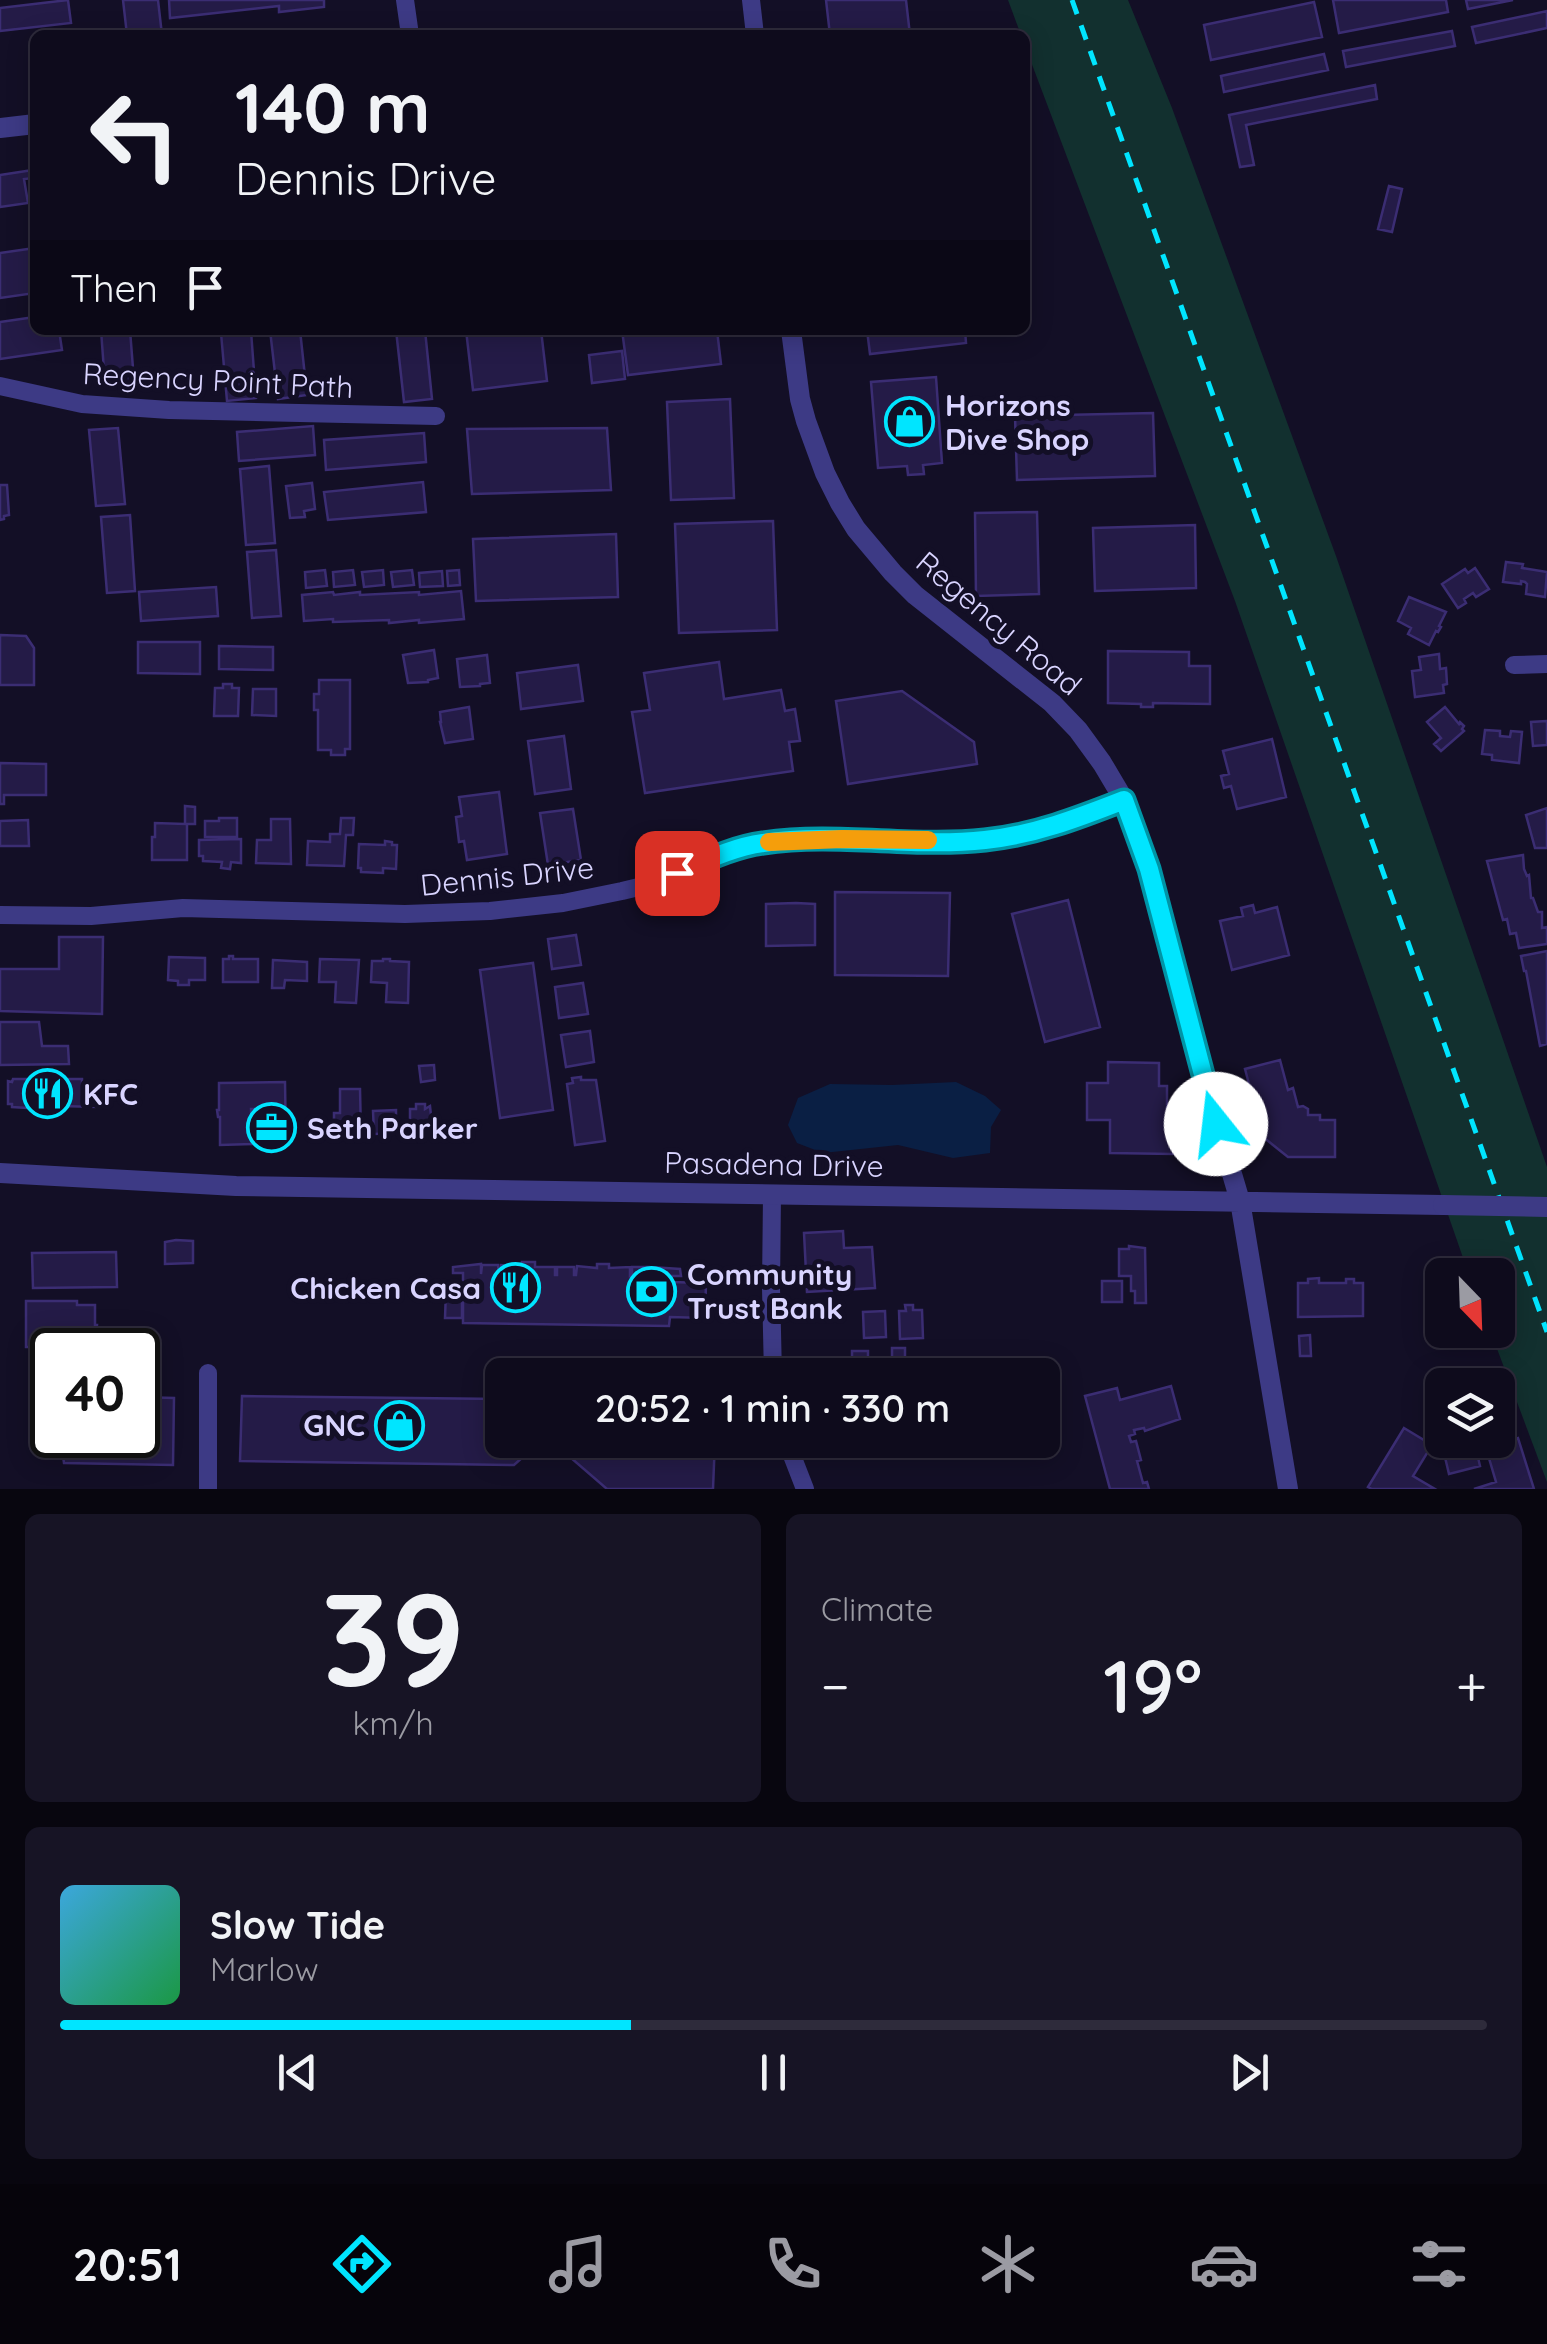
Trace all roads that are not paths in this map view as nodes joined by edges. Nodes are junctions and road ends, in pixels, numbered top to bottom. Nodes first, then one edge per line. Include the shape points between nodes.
1 (405, 0) edge
2 (751, 0) edge
3 (409, 30) edge
4 (754, 30) edge
5 (30, 125) edge
6 (0, 128) edge
7 (792, 335) edge
8 (0, 386) edge
9 (436, 416) dead end
10 (1514, 664) dead end
11 (1547, 664) edge
12 (1124, 800) junction
13 (0, 914) edge
14 (0, 1173) edge
15 (772, 1194) junction
16 (1240, 1201) junction
17 (1547, 1207) edge
18 (773, 1358) edge
19 (208, 1373) dead end
20 (793, 1458) edge
21 (208, 1489) edge
22 (805, 1489) edge
23 (1288, 1489) edge

1 - 3 street
2 - 4 street
5 - 6 street
7 - 12 street, Regency Road via 806,421 856,529 916,595 1052,703
8 - 9 street, Regency Point Path via 82,404 169,410
10 - 11 street
12 - 13 street, Dennis Drive via 1050,828 982,840 764,843 647,885 490,911
12 - 16 street, Regency Road
14 - 15 street, Pasadena Drive via 236,1186
15 - 16 street, Pasadena Drive
15 - 18 street
16 - 17 street, Pasadena Drive, bridge
16 - 23 street, Regency Road
19 - 21 street
20 - 22 street

